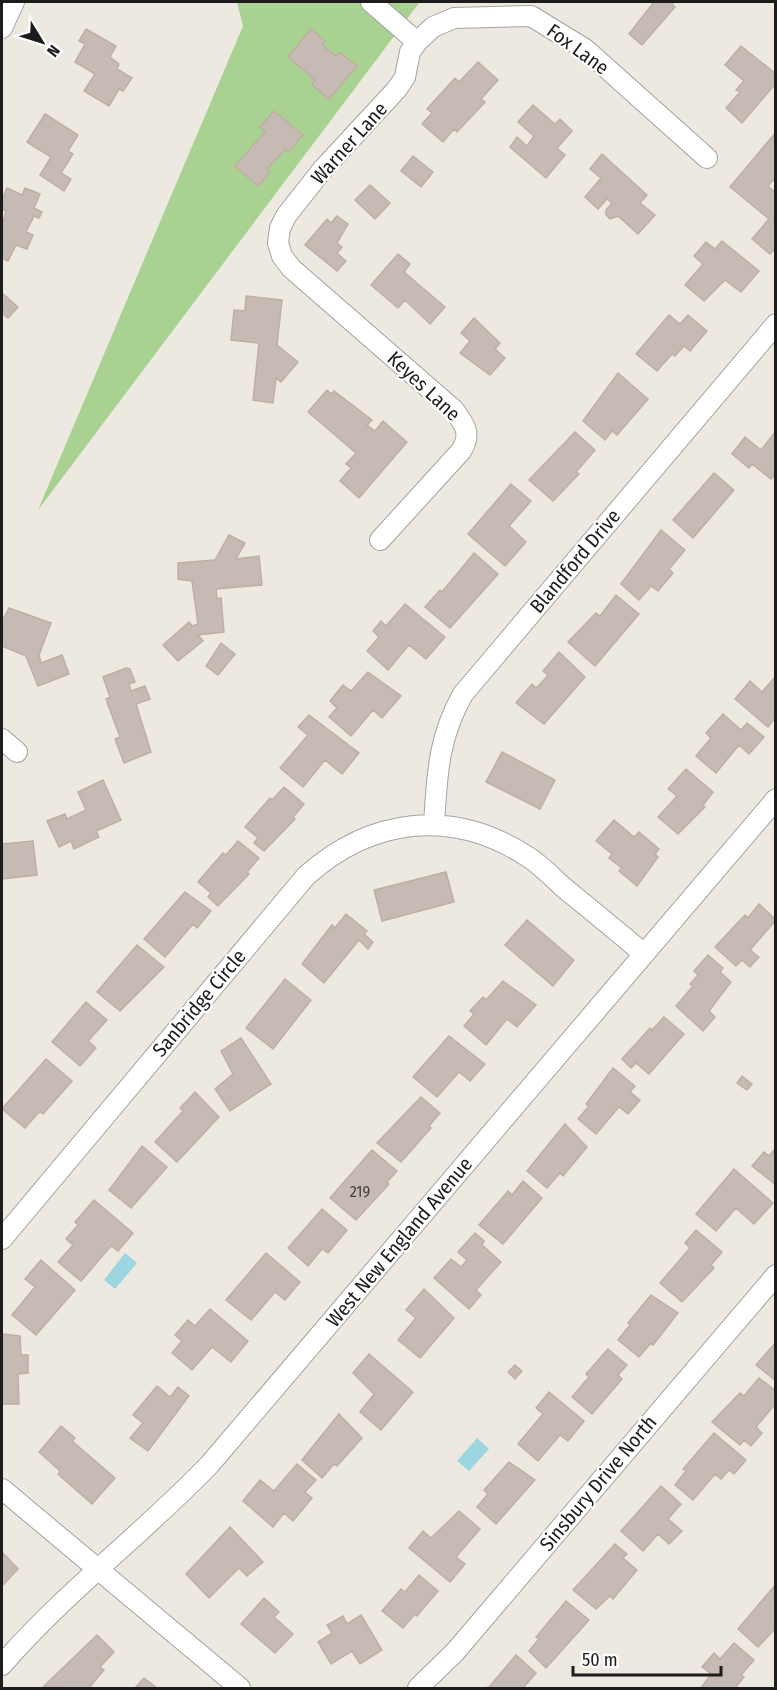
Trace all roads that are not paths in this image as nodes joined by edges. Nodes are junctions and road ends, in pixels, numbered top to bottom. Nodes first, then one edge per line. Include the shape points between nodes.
1 (14, 2) edge
2 (371, 2) edge
3 (2, 28) edge
4 (417, 42) junction
5 (707, 158) dead end
6 (278, 243) joint
7 (776, 324) edge
8 (380, 540) dead end
9 (2, 738) edge
10 (17, 752) dead end
11 (776, 799) edge
12 (434, 825) junction
13 (644, 954) junction
14 (2, 1239) edge
15 (776, 1275) edge
16 (2, 1489) edge
17 (98, 1569) junction
18 (2, 1665) edge
19 (240, 1689) edge
20 (418, 1689) edge

1 - 3 street
2 - 4 street
4 - 5 street, Fox Lane via 433,27 454,18 531,16 585,49
4 - 6 street, Warner Lane via 410,52 405,78 286,216 279,228
6 - 8 street, Keyes Lane via 291,268 454,410 468,433 461,451
7 - 12 street, Blandford Drive via 463,694 442,741
9 - 10 street
11 - 13 street, West New England Avenue
12 - 13 street, Sanbridge Circle via 467,829 527,856
12 - 14 street, Sanbridge Circle via 375,833 338,851 306,876
13 - 17 street, West New England Avenue via 210,1464
15 - 20 street, Sinsbury Drive North via 455,1652
16 - 17 street
17 - 18 street, West New England Avenue
17 - 19 street

